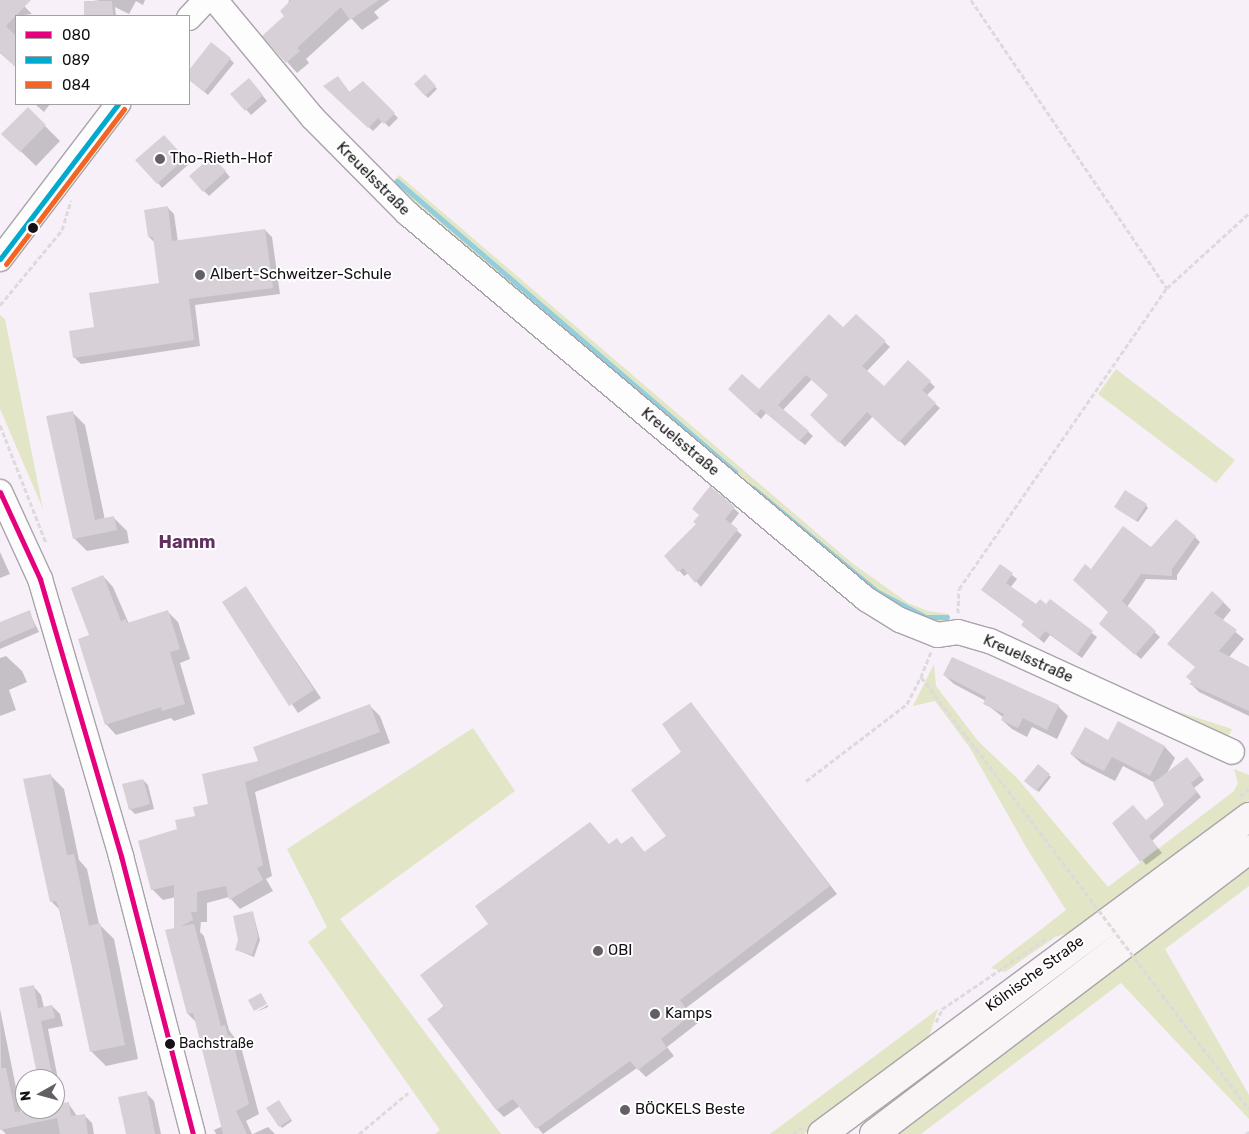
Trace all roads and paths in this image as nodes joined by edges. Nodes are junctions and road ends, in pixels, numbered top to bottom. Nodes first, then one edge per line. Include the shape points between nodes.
1 (206, 0) edge
2 (215, 0) edge
3 (971, 0) edge
4 (190, 17) edge
5 (117, 105) edge
6 (72, 195) dead end
7 (1249, 213) edge
8 (0, 259) edge
9 (1167, 288) junction
10 (0, 305) edge
11 (0, 492) edge
12 (947, 633) junction
13 (921, 677) junction
14 (1232, 752) dead end
15 (806, 781) dead end
16 (1249, 817) edge
17 (1249, 849) edge
18 (408, 1093) dead end
19 (1249, 1109) edge
20 (193, 1134) edge
21 (359, 1134) edge
22 (822, 1134) edge
23 (874, 1134) edge

1 - 4 street
2 - 12 street, Kreuelsstraße via 313,118 407,213 866,599 900,620
3 - 9 path
5 - 8 street
6 - 10 path via 62,230
7 - 9 path
9 - 12 path via 959,589
11 - 20 street via 45,598 121,856
12 - 13 path
12 - 14 street, Kreuelsstraße via 990,641
13 - 15 path via 907,704
13 - 19 path, bridge
16 - 22 main road, Kölnische Straße
17 - 23 main road, Kölnische Straße
18 - 21 path

